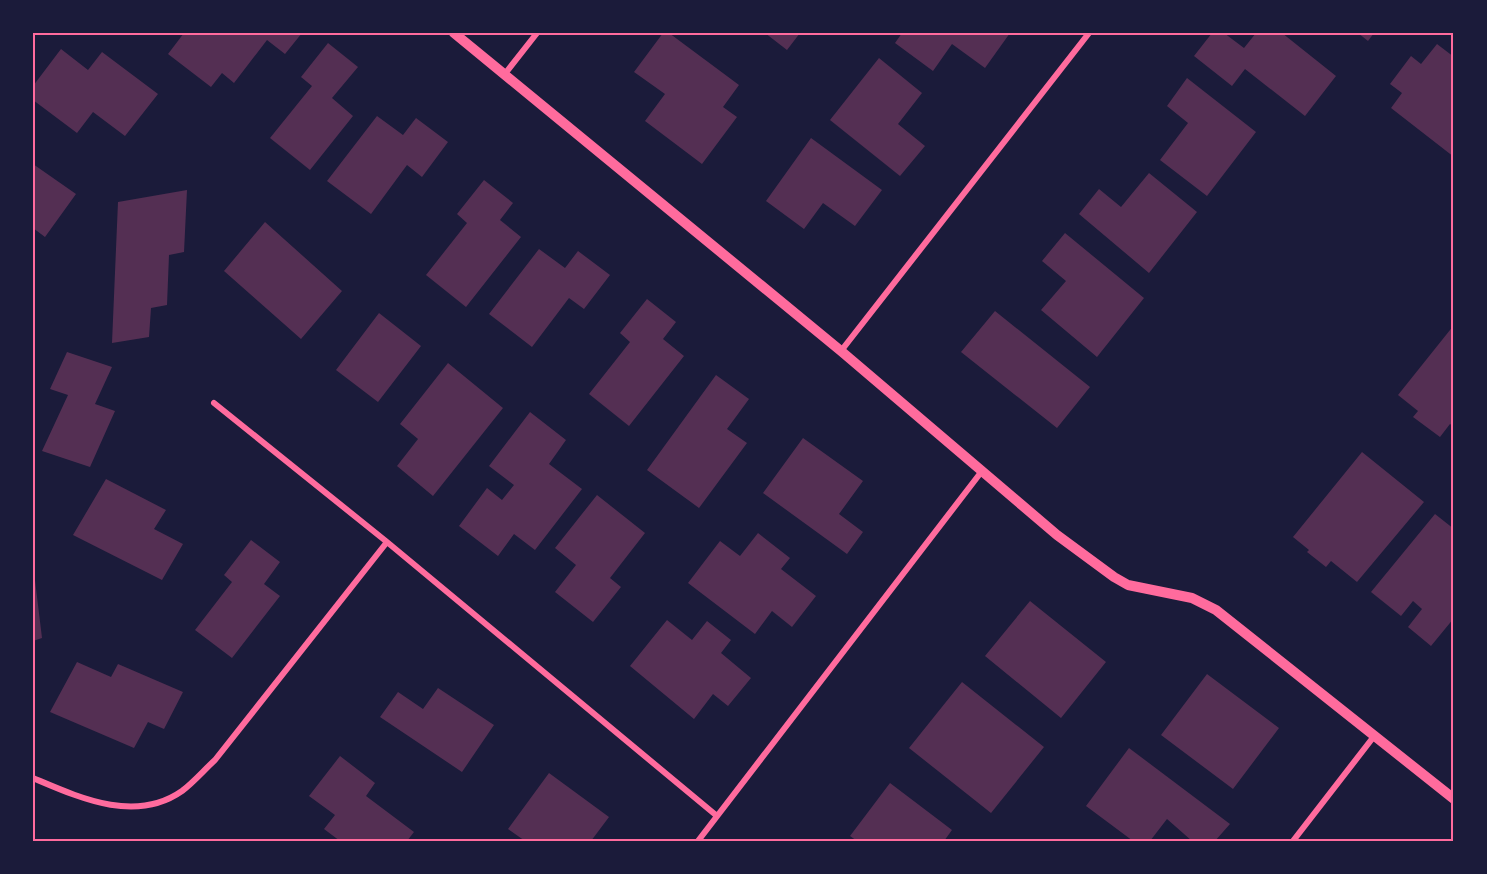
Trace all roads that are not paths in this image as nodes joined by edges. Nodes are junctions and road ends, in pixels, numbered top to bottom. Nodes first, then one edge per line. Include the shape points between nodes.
1 (454, 33) edge
2 (537, 33) edge
3 (1089, 33) edge
4 (504, 75) junction
5 (842, 351) junction
6 (214, 403) dead end
7 (982, 471) junction
8 (387, 542) junction
9 (1376, 735) junction
10 (33, 778) edge
11 (1454, 799) edge
12 (717, 816) junction
13 (698, 841) edge
14 (1293, 841) edge

1 - 4 street
2 - 4 street
3 - 5 street
4 - 5 street
5 - 7 street
6 - 8 street
7 - 9 street via 1114,577 1128,585 1192,598 1216,610
7 - 12 street
8 - 10 street via 215,760 182,791 137,807 107,805
8 - 12 street
9 - 11 street
9 - 14 street
12 - 13 street

